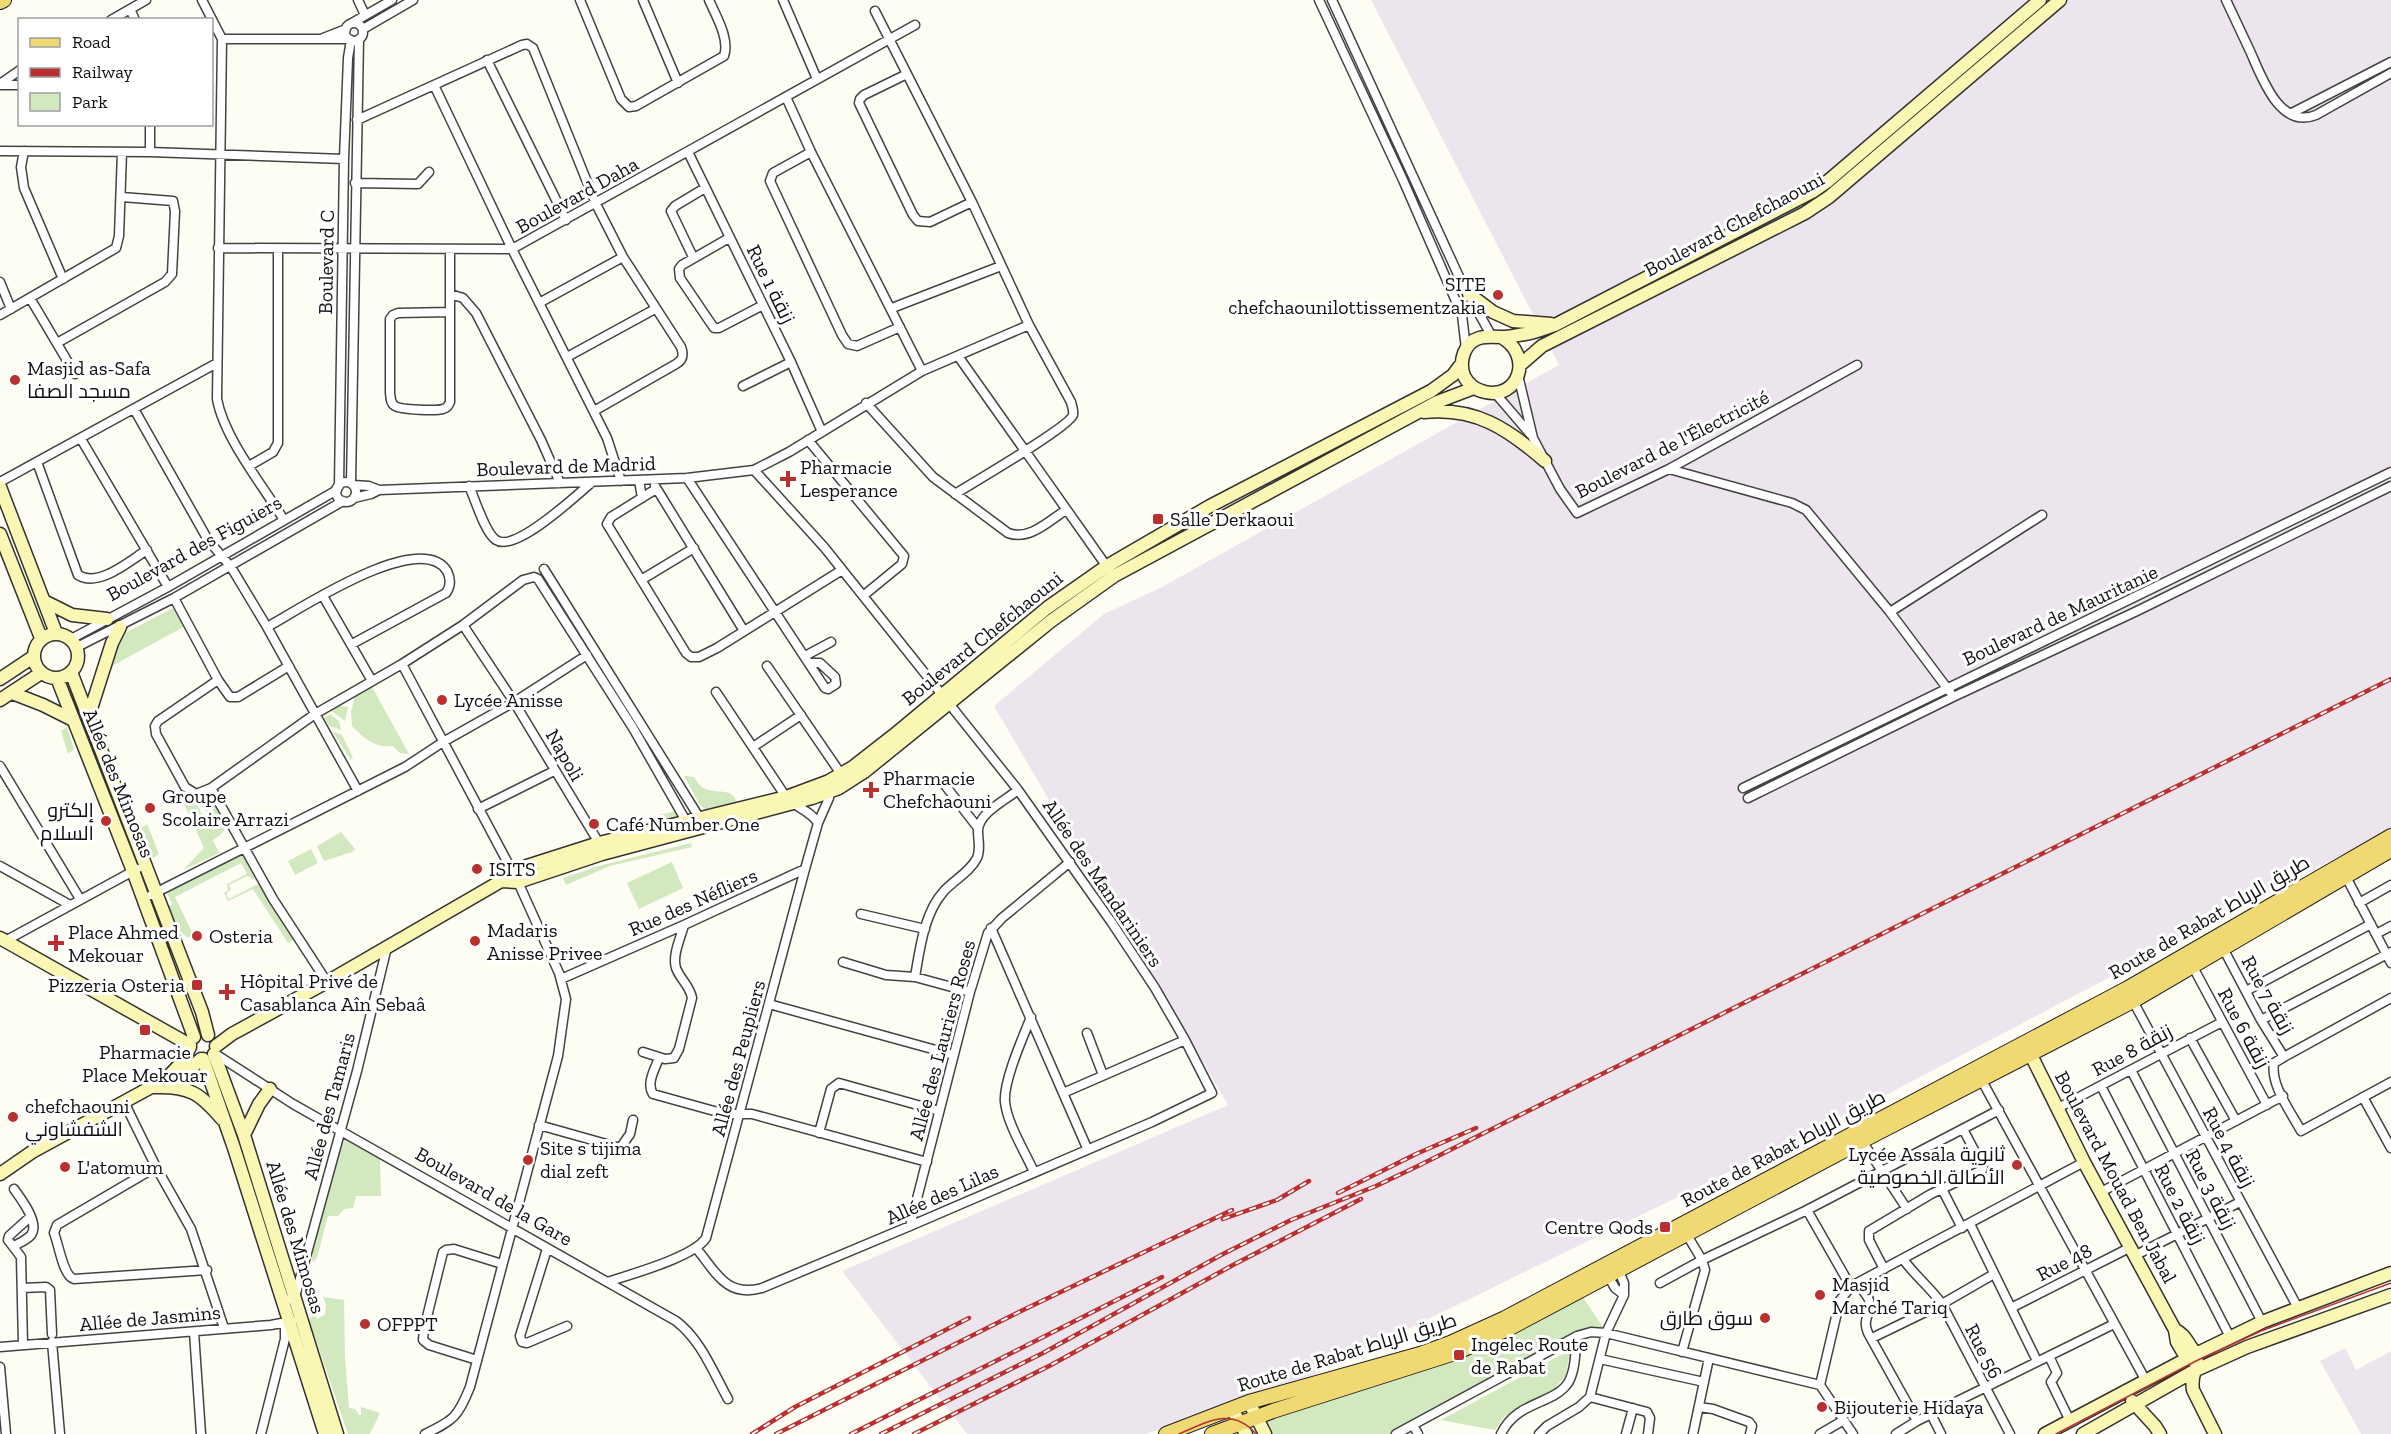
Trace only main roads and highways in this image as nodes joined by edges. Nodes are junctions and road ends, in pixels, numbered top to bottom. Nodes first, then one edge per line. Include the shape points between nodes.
1 (2391, 836) edge
2 (2391, 850) edge
3 (2342, 870) junction
4 (2027, 1048) junction
5 (1684, 1230) junction
6 (1611, 1268) junction
7 (1243, 1429) edge
8 (1166, 1434) edge
9 (1212, 1434) edge

1 - 3 main road, Route de Rabat طريق الرباط
2 - 3 main road, Route de Rabat طريق الرباط
3 - 4 main road, Route de Rabat طريق الرباط
3 - 4 main road, Route de Rabat طريق الرباط via 2224,950 2133,1001
4 - 5 main road, Route de Rabat طريق الرباط
4 - 5 main road, Route de Rabat طريق الرباط via 1981,1078
5 - 6 main road, Route de Rabat طريق الرباط
6 - 7 main road, Route de Rabat طريق الرباط via 1510,1328 1458,1352 1255,1417
6 - 8 main road, Route de Rabat طريق الرباط via 1450,1343 1249,1402
7 - 9 main road, Route de Rabat طريق الرباط

